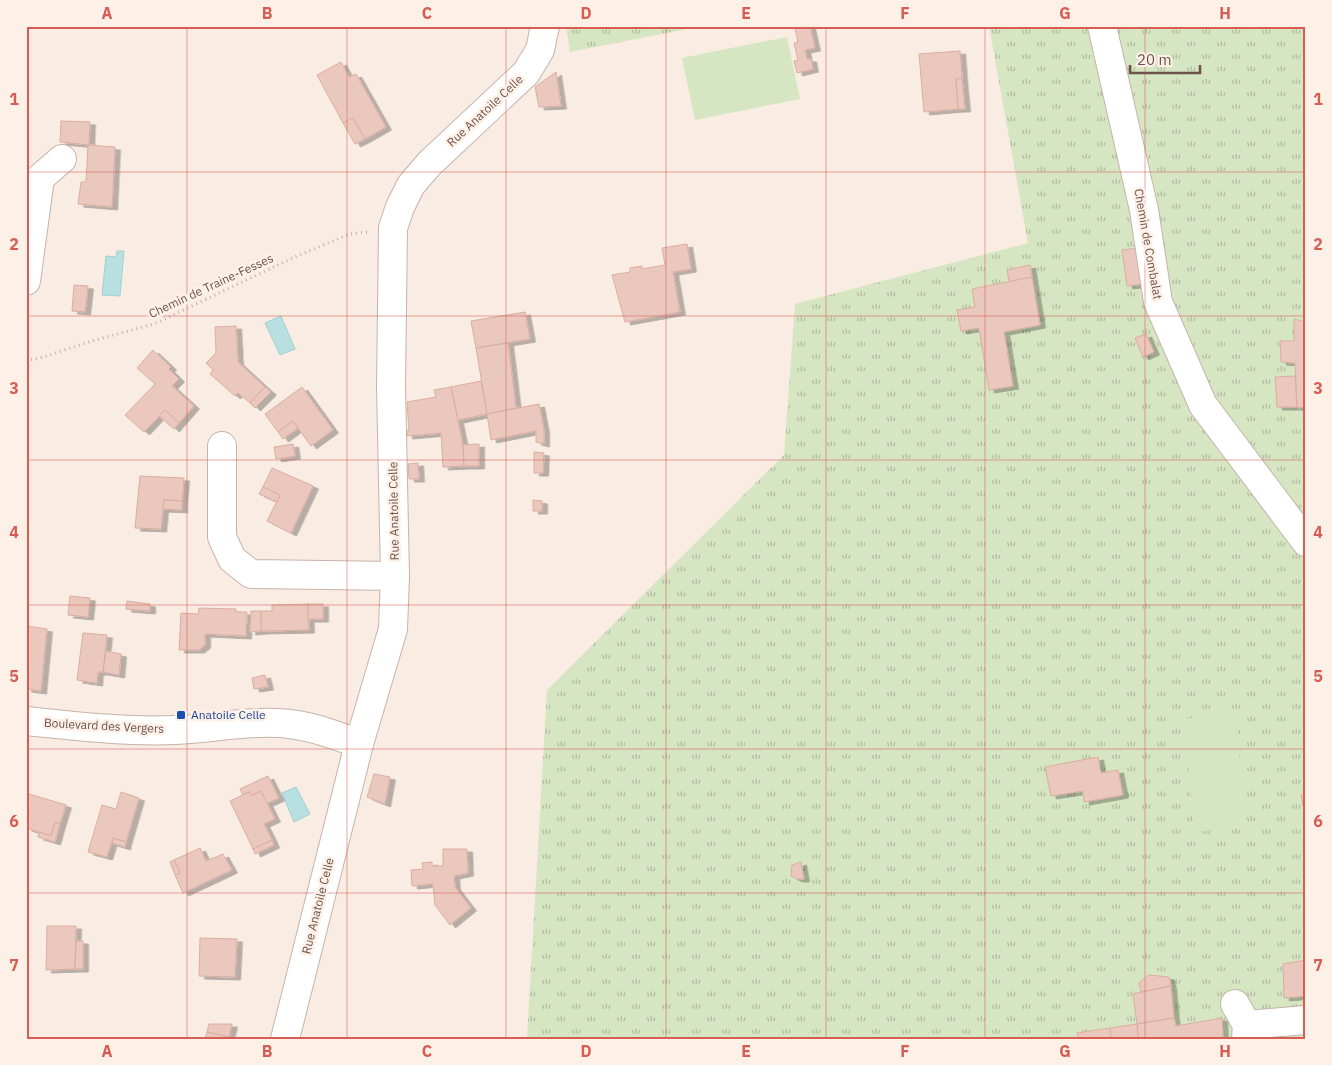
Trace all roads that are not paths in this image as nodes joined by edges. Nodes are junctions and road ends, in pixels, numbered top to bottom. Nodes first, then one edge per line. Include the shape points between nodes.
1 (545, 26) edge
2 (1102, 26) edge
3 (62, 158) dead end
4 (26, 281) edge
5 (222, 446) dead end
6 (1306, 542) edge
7 (395, 576) junction
8 (26, 721) edge
9 (359, 744) junction
10 (1306, 1020) edge
11 (1243, 1022) edge
12 (285, 1039) edge

1 - 7 street, Rue Anatoile Celle via 540,50 526,73 411,184 393,228 391,386
2 - 6 street, Chemin de Combalat via 1144,210 1158,302 1203,405
3 - 4 street via 40,178
5 - 7 street via 222,536 232,559 251,574
7 - 9 street, Rue Anatoile Celle via 393,629
8 - 9 street, Boulevard des Vergers via 100,728 176,730 279,723 325,731
9 - 12 street, Rue Anatoile Celle
10 - 11 street

